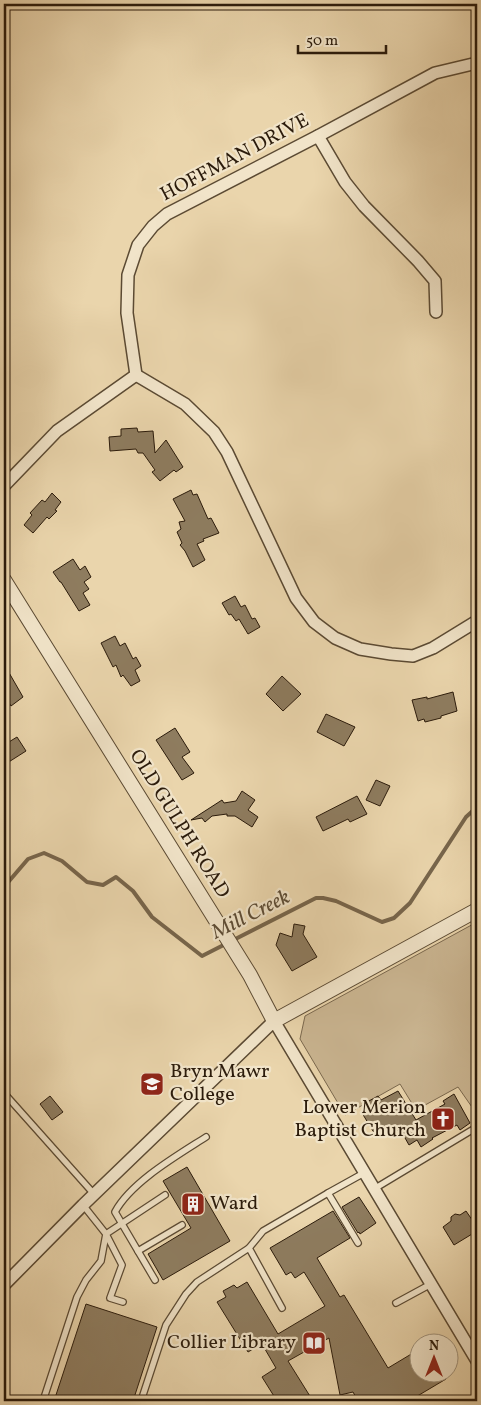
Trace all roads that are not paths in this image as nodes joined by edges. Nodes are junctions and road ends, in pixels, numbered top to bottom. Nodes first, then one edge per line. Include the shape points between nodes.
1 (477, 63) edge
2 (318, 136) junction
3 (436, 312) dead end
4 (136, 375) junction
5 (4, 486) edge
6 (4, 580) edge
7 (477, 621) edge
8 (477, 910) edge
9 (274, 1021) junction
10 (4, 1093) edge
11 (477, 1127) edge
12 (206, 1137) dead end
13 (364, 1173) junction
14 (374, 1189) junction
15 (328, 1193) junction
16 (94, 1195) junction
17 (164, 1195) dead end
18 (83, 1205) junction
19 (122, 1223) junction
20 (182, 1225) dead end
21 (106, 1234) junction
22 (358, 1243) dead end
23 (249, 1248) junction
24 (138, 1251) junction
25 (155, 1280) dead end
26 (431, 1284) junction
27 (4, 1285) edge
28 (123, 1302) dead end
29 (396, 1304) dead end
30 (282, 1308) dead end
31 (472, 1342) edge
32 (477, 1361) edge
33 (43, 1401) edge
34 (141, 1401) edge

1 - 2 street, HOFFMAN DRIVE via 435,73
2 - 3 street via 345,182 364,206 435,281
2 - 4 street, HOFFMAN DRIVE via 167,214 152,226 138,245 128,275 127,313
4 - 5 street via 57,431
4 - 7 street via 184,404 214,432 227,452 296,598 314,622 334,638 360,649 413,656 433,648
6 - 9 street, OLD GULPH ROAD via 250,975
8 - 9 street
9 - 13 street
9 - 16 street
10 - 16 lane
11 - 14 lane
12 - 19 lane via 158,1168 119,1204 115,1212
13 - 14 street
13 - 15 lane
14 - 26 street
15 - 22 lane
15 - 23 lane via 263,1231
16 - 18 street
17 - 19 lane
18 - 21 lane
18 - 27 street
19 - 21 lane
19 - 24 lane
20 - 24 lane
21 - 28 lane via 122,1265 110,1298
21 - 33 lane via 101,1260 77,1297
23 - 30 lane
23 - 34 lane via 197,1282 186,1294 166,1325
24 - 25 lane
26 - 29 lane
26 - 31 street
31 - 32 street

